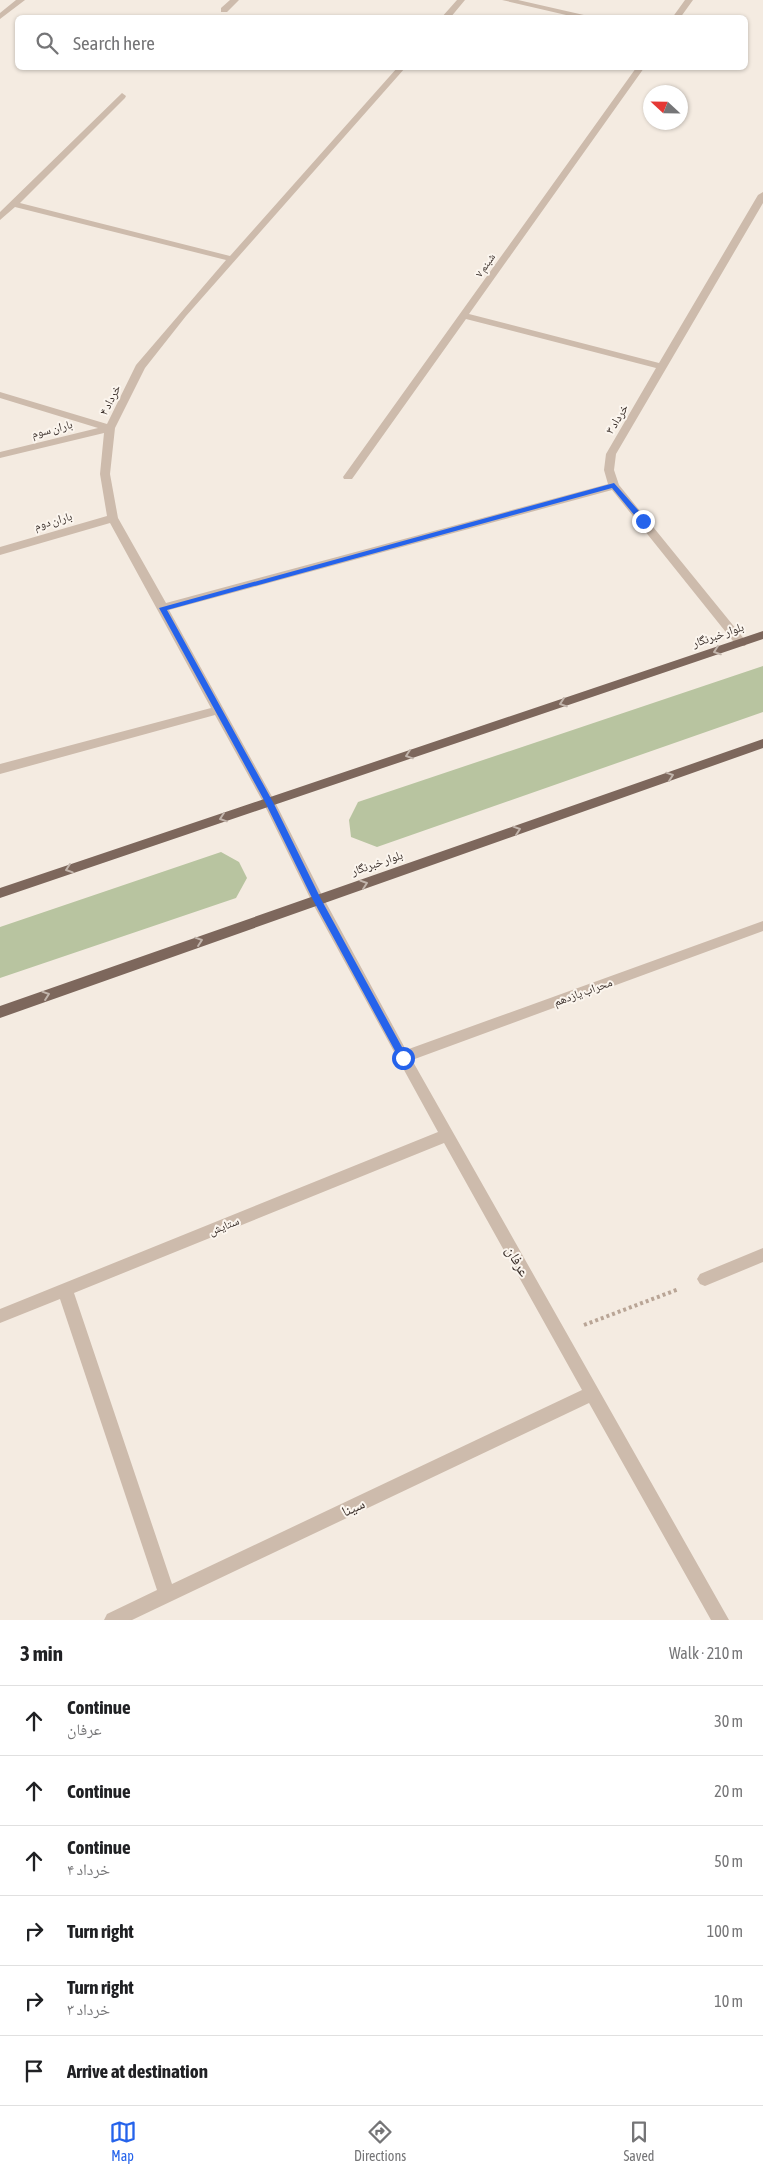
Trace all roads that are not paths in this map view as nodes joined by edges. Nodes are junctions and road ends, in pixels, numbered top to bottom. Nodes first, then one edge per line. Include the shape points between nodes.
1 (21, 0) edge
2 (234, 0) edge
3 (461, 0) edge
4 (506, 0) edge
5 (689, 0) edge
6 (224, 10) dead end
7 (448, 15) edge
8 (578, 15) edge
9 (678, 15) edge
10 (0, 17) edge
11 (399, 70) edge
12 (639, 70) edge
13 (122, 96) dead end
14 (763, 195) edge
15 (14, 204) junction
16 (0, 217) edge
17 (232, 259) junction
18 (464, 316) junction
19 (663, 367) junction
20 (0, 395) edge
21 (110, 428) junction
22 (0, 455) edge
23 (348, 477) dead end
24 (614, 486) junction
25 (113, 518) junction
26 (0, 551) edge
27 (163, 608) junction
28 (763, 636) edge
29 (741, 643) junction
30 (218, 710) junction
31 (763, 743) edge
32 (0, 769) edge
33 (269, 802) junction
34 (0, 893) edge
35 (318, 900) junction
36 (763, 926) edge
37 (0, 1012) edge
38 (403, 1058) junction
39 (447, 1135) junction
40 (763, 1255) edge
41 (705, 1279) road end
42 (65, 1290) junction
43 (0, 1316) edge
44 (592, 1393) junction
45 (167, 1595) junction
46 (113, 1620) edge
47 (720, 1620) edge

1 - 10 street
2 - 6 street
3 - 7 street
4 - 8 street
5 - 9 street
11 - 17 street, خرداد ۴
12 - 18 street, شبنم ۷
13 - 15 street
14 - 19 street, خرداد ۳
15 - 16 street
15 - 17 street
17 - 21 street, خرداد ۴ via 140,367
18 - 19 street
18 - 23 street, شبنم ۷
19 - 24 street, خرداد ۳ via 611,454 609,470
20 - 21 street
21 - 22 street, باران سوم
21 - 25 street, خرداد ۴ via 105,474
24 - 27 street
24 - 29 street, خرداد ۳
25 - 26 street, باران دوم
25 - 27 street, خرداد ۴
27 - 30 street, خرداد ۴
28 - 29 main road, بلوار خبرنگار
29 -> 33 main road, بلوار خبرنگار
30 - 32 street
30 - 33 street, خرداد ۴
35 -> 31 main road, بلوار خبرنگار
33 -> 34 main road, بلوار خبرنگار
33 - 35 street, خرداد ۴
37 -> 35 main road, بلوار خبرنگار
35 - 38 street, عرفان
36 - 38 street, محراب یازدهم
38 - 39 street, عرفان
39 - 42 street, ستایش
39 - 44 street, عرفان
40 - 41 street
42 - 43 street, ستایش
42 - 45 street
44 - 45 street, سینا
44 - 47 street, عرفان
45 - 46 street, سینا

